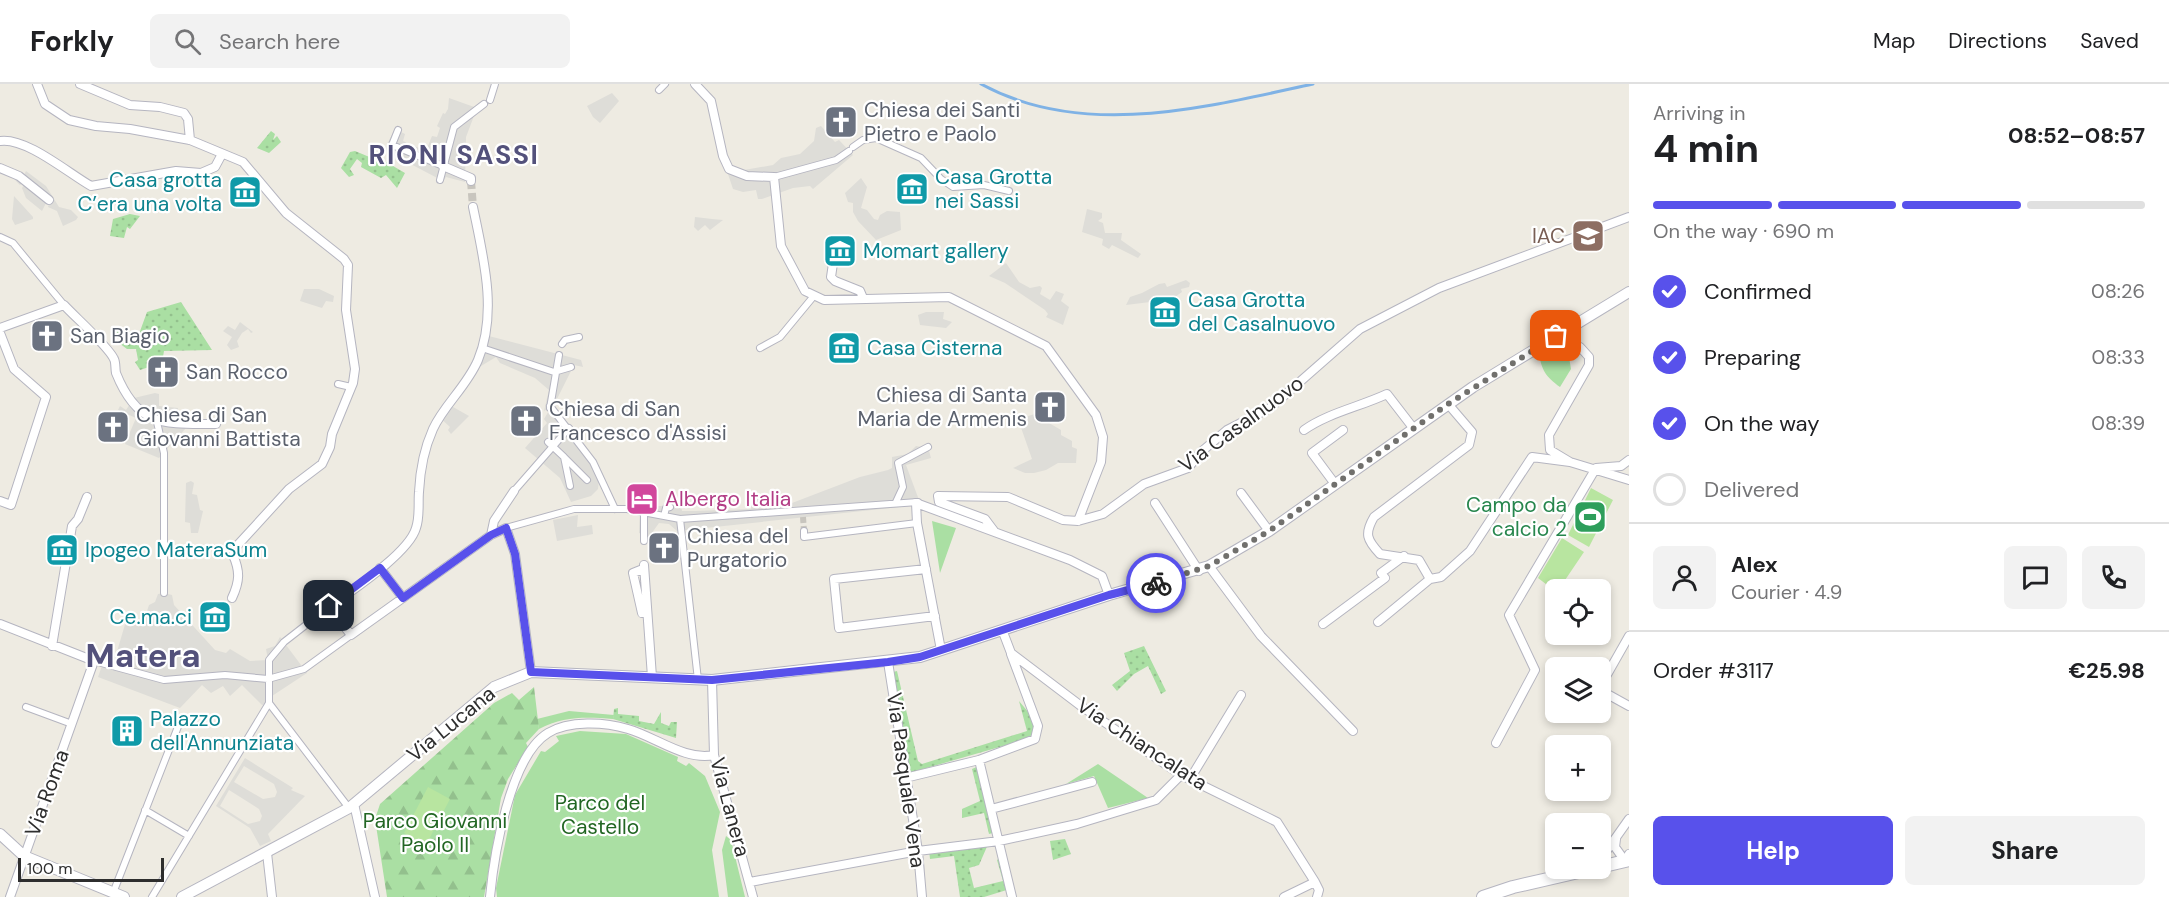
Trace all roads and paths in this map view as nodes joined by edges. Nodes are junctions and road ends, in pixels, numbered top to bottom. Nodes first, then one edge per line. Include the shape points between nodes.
1 (37, 84) edge
2 (80, 84) edge
3 (495, 84) edge
4 (665, 84) edge
5 (695, 84) edge
6 (659, 90) dead end
7 (490, 99) dead end
8 (484, 104) dead end
9 (398, 130) dead end
10 (190, 140) junction
11 (0, 141) edge
12 (222, 154) junction
13 (443, 166) junction
14 (0, 168) edge
15 (774, 177) junction
16 (440, 180) dead end
17 (471, 182) dead end
18 (1009, 191) dead end
19 (49, 200) dead end
20 (473, 207) tunnel mouth
21 (1629, 217) edge
22 (0, 237) edge
23 (834, 250) dead end
24 (1629, 292) edge
25 (813, 297) junction
26 (863, 298) junction
27 (63, 305) junction
28 (0, 328) edge
29 (0, 333) edge
30 (579, 336) dead end
31 (564, 342) dead end
32 (1538, 347) junction
33 (482, 348) junction
34 (760, 348) dead end
35 (559, 355) dead end
36 (570, 367) dead end
37 (555, 372) junction
38 (338, 384) dead end
39 (351, 387) junction
40 (1448, 404) junction
41 (157, 422) junction
42 (216, 424) dead end
43 (569, 428) junction
44 (1414, 429) junction
45 (1304, 430) dead end
46 (1343, 430) dead end
47 (550, 444) junction
48 (928, 447) dead end
49 (564, 457) junction
50 (1629, 460) edge
51 (1570, 462) junction
52 (1596, 468) junction
53 (587, 480) dead end
54 (1629, 480) edge
55 (1335, 484) junction
56 (570, 486) dead end
57 (514, 491) joint
58 (1240, 493) dead end
59 (87, 497) dead end
60 (0, 501) edge
61 (896, 502) junction
62 (918, 502) junction
63 (1155, 503) dead end
64 (752, 505) dead end
65 (670, 507) dead end
66 (615, 509) junction
67 (802, 509) junction
68 (645, 513) junction
69 (759, 513) junction
70 (664, 516) junction
71 (803, 517) tunnel mouth
72 (680, 519) junction
73 (1078, 521) junction
74 (917, 523) junction
75 (506, 528) junction
76 (804, 531) dead end
77 (994, 531) junction
78 (1269, 531) junction
79 (491, 535) junction
80 (644, 541) dead end
81 (1404, 556) junction
82 (644, 567) dead end
83 (380, 568) junction
84 (926, 569) junction
85 (1204, 569) junction
86 (1430, 579) junction
87 (164, 592) dead end
88 (1109, 595) junction
89 (232, 598) dead end
90 (403, 598) junction
91 (329, 606) junction
92 (935, 616) junction
93 (1378, 622) dead end
94 (0, 624) edge
95 (1323, 624) dead end
96 (1003, 632) junction
97 (351, 635) junction
98 (1629, 636) edge
99 (52, 646) junction
100 (941, 650) junction
101 (1011, 653) junction
102 (98, 662) junction
103 (888, 662) junction
104 (1611, 669) edge
105 (531, 672) junction
106 (652, 677) junction
107 (268, 679) junction
108 (698, 680) junction
109 (712, 680) junction
110 (1242, 695) dead end
111 (1611, 695) edge
112 (269, 703) junction
113 (1629, 706) edge
114 (26, 707) dead end
115 (181, 720) dead end
116 (72, 724) junction
117 (1353, 731) dead end
118 (1496, 743) dead end
119 (714, 755) junction
120 (980, 760) junction
121 (1185, 777) junction
122 (905, 778) junction
123 (1092, 782) dead end
124 (352, 806) junction
125 (991, 809) junction
126 (145, 810) junction
127 (1629, 819) edge
128 (0, 834) edge
129 (189, 836) junction
130 (1616, 838) junction
131 (999, 841) junction
132 (1611, 845) edge
133 (918, 851) junction
134 (267, 852) junction
135 (24, 856) junction
136 (1628, 858) edge
137 (1611, 864) edge
138 (1547, 879) edge
139 (750, 882) junction
140 (115, 888) dead end
141 (1317, 888) edge
142 (0, 893) edge
143 (9, 897) edge
144 (124, 897) edge
145 (152, 897) edge
146 (182, 897) edge
147 (272, 897) edge
148 (375, 897) edge
149 (490, 897) edge
150 (753, 897) edge
151 (922, 897) edge
152 (1012, 897) edge
153 (1284, 897) edge
154 (1483, 897) edge

1 - 10 street via 45,104 69,120
2 - 10 street via 130,105 184,113
3 - 7 street
4 - 6 street
5 - 15 street via 711,101 723,156 732,171
8 - 13 street via 454,127
9 - 13 street via 392,145
10 - 12 street
11 - 12 street via 27,147 91,186 176,171 201,173 215,167
12 - 39 street via 243,162 286,213 348,265 346,310 355,369
13 - 16 street
13 - 17 street via 471,178
14 - 19 street via 19,176
15 - 18 street via 836,160 863,140 876,138 921,158 953,187 984,185
15 - 25 street via 781,246 800,283
20 - 33 street via 487,302
21 - 73 street, Via Casalnuovo via 1439,288 1360,329 1270,408 1227,430 1188,468 1144,484 1104,514
22 - 27 street via 13,243
23 - 26 street via 831,277 860,291
24 - 32 street, Via Lucana
25 - 26 street
25 - 34 street via 780,337
26 - 73 street via 949,297 1051,350 1096,415 1103,437 1101,462
27 - 28 street
27 - 41 street via 83,320 114,359 116,372 141,413
29 - 60 street via 14,369 46,397 11,505
30 - 31 street
32 - 40 street, Via Lucana
32 - 51 street via 1580,347 1589,357 1589,365 1548,442 1550,450
33 - 37 street
33 - 83 street via 468,377 433,428 422,462 417,526 412,540
35 - 37 street
36 - 37 street
37 - 43 street via 550,408
38 - 39 street
39 - 89 street via 324,461 274,504 235,548 239,583
40 - 44 street, Via Lucana
40 - 81 street via 1472,432 1469,445 1374,517 1366,530 1367,540 1380,554
41 - 42 street
41 - 87 street via 164,453
43 - 47 street
43 - 66 street via 593,462
44 - 45 street via 1387,394 1320,419
44 - 55 street, Via Lucana
46 - 55 street via 1312,453
47 - 49 street
47 - 57 street
48 - 61 street via 898,463 903,487
49 - 53 street
49 - 56 street
50 - 52 street via 1621,466
51 - 52 street
51 - 86 street via 1532,457 1470,551 1441,577
52 - 54 street
52 - 118 street via 1509,615 1535,670
55 - 78 street, Via Lucana
57 - 79 street via 494,521
58 - 78 street
59 - 99 street via 72,526
61 - 62 street
61 - 67 street
62 - 74 street
62 - 77 street
63 - 85 street
64 - 69 street
65 - 70 street
66 - 68 street
66 - 75 street via 572,509
67 - 69 street
67 - 71 street
68 - 70 street
68 - 80 street
69 - 72 street
70 - 72 street
72 - 108 street
73 - 77 street via 1063,520 1008,497 938,496 939,502 985,519
74 - 76 street via 804,537
74 - 84 street
75 - 79 street
75 - 105 street via 515,554
77 - 88 street via 1102,576
78 - 85 street, Via Lucana
79 - 90 street
81 - 86 street via 1419,560
81 - 95 street via 1381,573 1385,578
82 - 106 street
83 - 90 street
83 - 91 street
84 - 92 street
84 - 92 street via 834,579 839,628
85 - 88 street, Via Lucana
85 - 117 street via 1261,636
86 - 93 street
88 - 96 street, Via Lucana
90 - 97 street
91 - 97 street
91 - 107 street via 269,660
92 - 100 street
94 - 99 street
96 - 100 street, Via Lucana
96 - 101 street
97 - 107 street via 304,669
98 - 104 street
99 - 102 street
100 - 103 street, Via Lucana
101 - 120 street via 1039,731 1035,739 1023,745
101 - 121 street, Via Chiancalata
102 - 107 street via 164,680 225,675
102 - 116 street, Via Roma
103 - 109 street, Via Lucana
103 - 122 street, Via Pasquale Vena
105 - 106 street, Via Lucana
105 - 124 street, Via Lucana via 494,687
106 - 108 street, Via Lucana
107 - 112 street
108 - 109 street, Via Lucana
109 - 119 street, Via Lanera
110 - 121 street
111 - 113 street
112 - 124 street
112 - 129 street
114 - 116 street, Via Roma
115 - 126 street
116 - 135 street, Via Roma
119 - 139 street, Via Lanera
119 - 149 street via 697,756 618,727 562,726 547,734 528,756 512,787
120 - 122 street
120 - 125 street
121 - 131 street via 1156,800 1077,824
121 - 141 street, Via Chiancalata via 1278,822
122 - 133 street, Via Pasquale Vena
123 - 125 street
124 - 134 street, Via Lucana
124 - 148 street
125 - 131 street
126 - 129 street
126 - 140 street
127 - 130 street
128 - 135 street
129 - 145 street
130 - 132 street
130 - 136 street via 1615,847
131 - 133 street
131 - 152 street
133 - 139 street
133 - 151 street, Via Pasquale Vena
134 - 146 street, Via Lucana
134 - 147 street
135 - 143 street, Via Roma
135 - 144 street
136 - 137 main road
138 - 154 main road
139 - 150 street, Via Lanera
141 - 153 street
142 - 143 street

